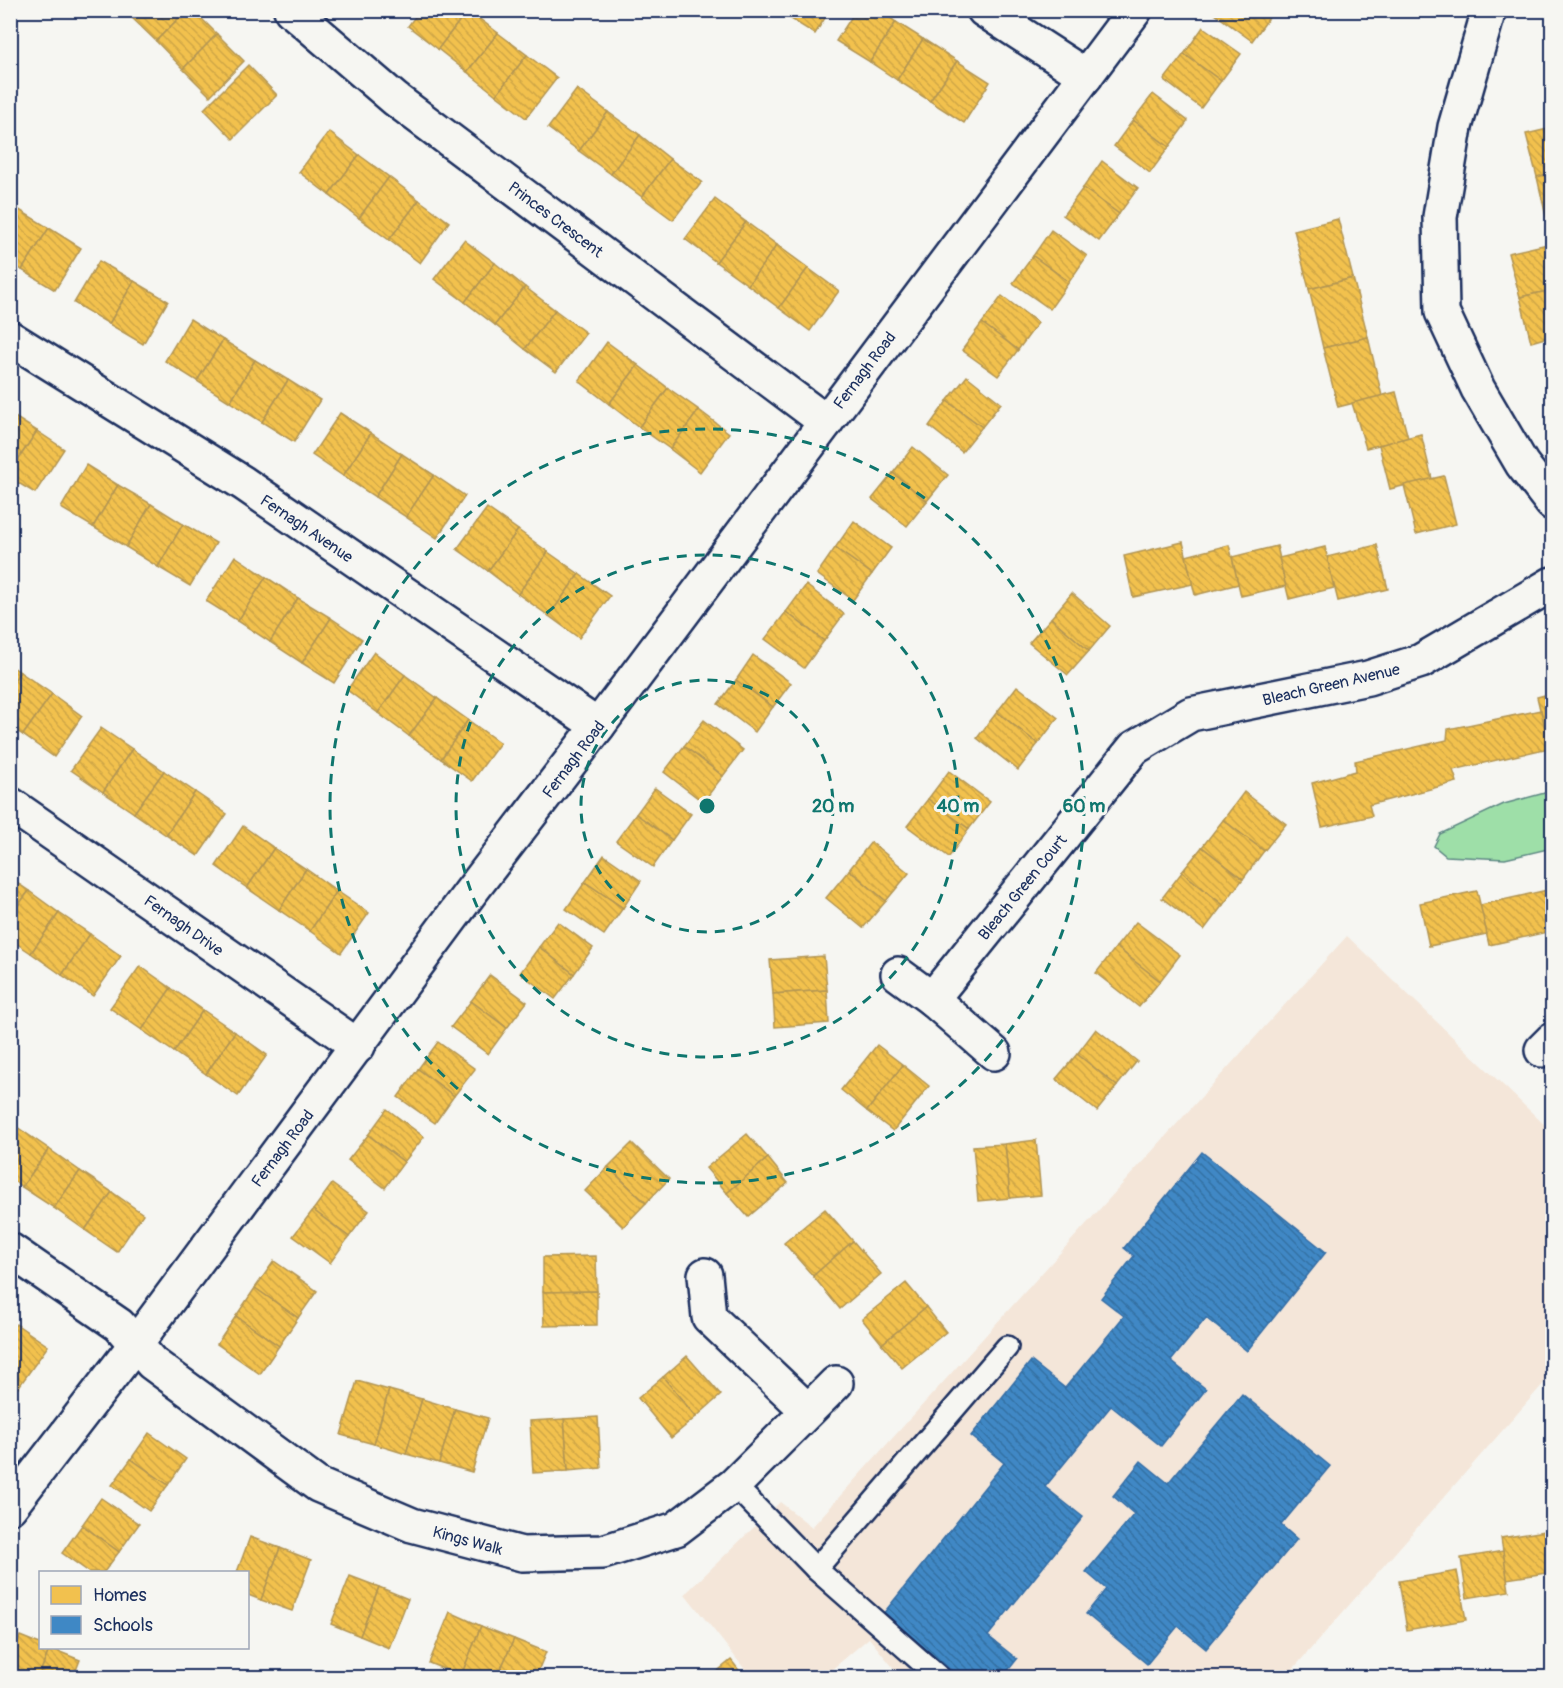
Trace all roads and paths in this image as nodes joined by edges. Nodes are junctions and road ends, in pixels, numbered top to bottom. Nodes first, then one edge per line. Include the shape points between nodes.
1 (291, 10) edge
2 (984, 10) edge
3 (1135, 10) edge
4 (1489, 10) edge
5 (1086, 76) junction
6 (10, 339) edge
7 (826, 422) junction
8 (1552, 503) edge
9 (1552, 584) edge
10 (598, 726) junction
11 (1134, 748) joint
12 (10, 804) edge
13 (898, 974) dead end
14 (932, 999) junction
15 (358, 1046) junction
16 (994, 1053) dead end
17 (10, 1250) edge
18 (705, 1275) dead end
19 (135, 1345) junction
20 (1007, 1347) dead end
21 (836, 1383) dead end
22 (807, 1410) junction
23 (734, 1485) junction
24 (10, 1507) edge
25 (816, 1569) junction
26 (940, 1677) edge

1 - 7 street, Princes Crescent via 395,99
2 - 5 street
3 - 5 street, Fernagh Road
4 - 8 street via 1455,126 1440,217 1442,312 1478,389 1522,464
5 - 7 street, Fernagh Road
6 - 10 street, Fernagh Avenue via 243,483
7 - 10 street, Fernagh Road
9 - 11 street, Bleach Green Avenue via 1421,661 1368,678 1191,714
10 - 15 street, Fernagh Road
11 - 14 street, Bleach Green Court
12 - 15 street, Fernagh Drive
13 - 14 street
14 - 16 street
15 - 19 street, Fernagh Road
17 - 19 street, Kings Walk via 119,1325
18 - 22 street via 709,1317
19 - 23 street, Kings Walk via 152,1363 318,1485 412,1525 522,1554 603,1552 676,1529
19 - 24 street, Fernagh Road
20 - 25 lane
21 - 22 street, Kings Walk
22 - 23 street, Kings Walk
23 - 25 lane
25 - 26 lane

